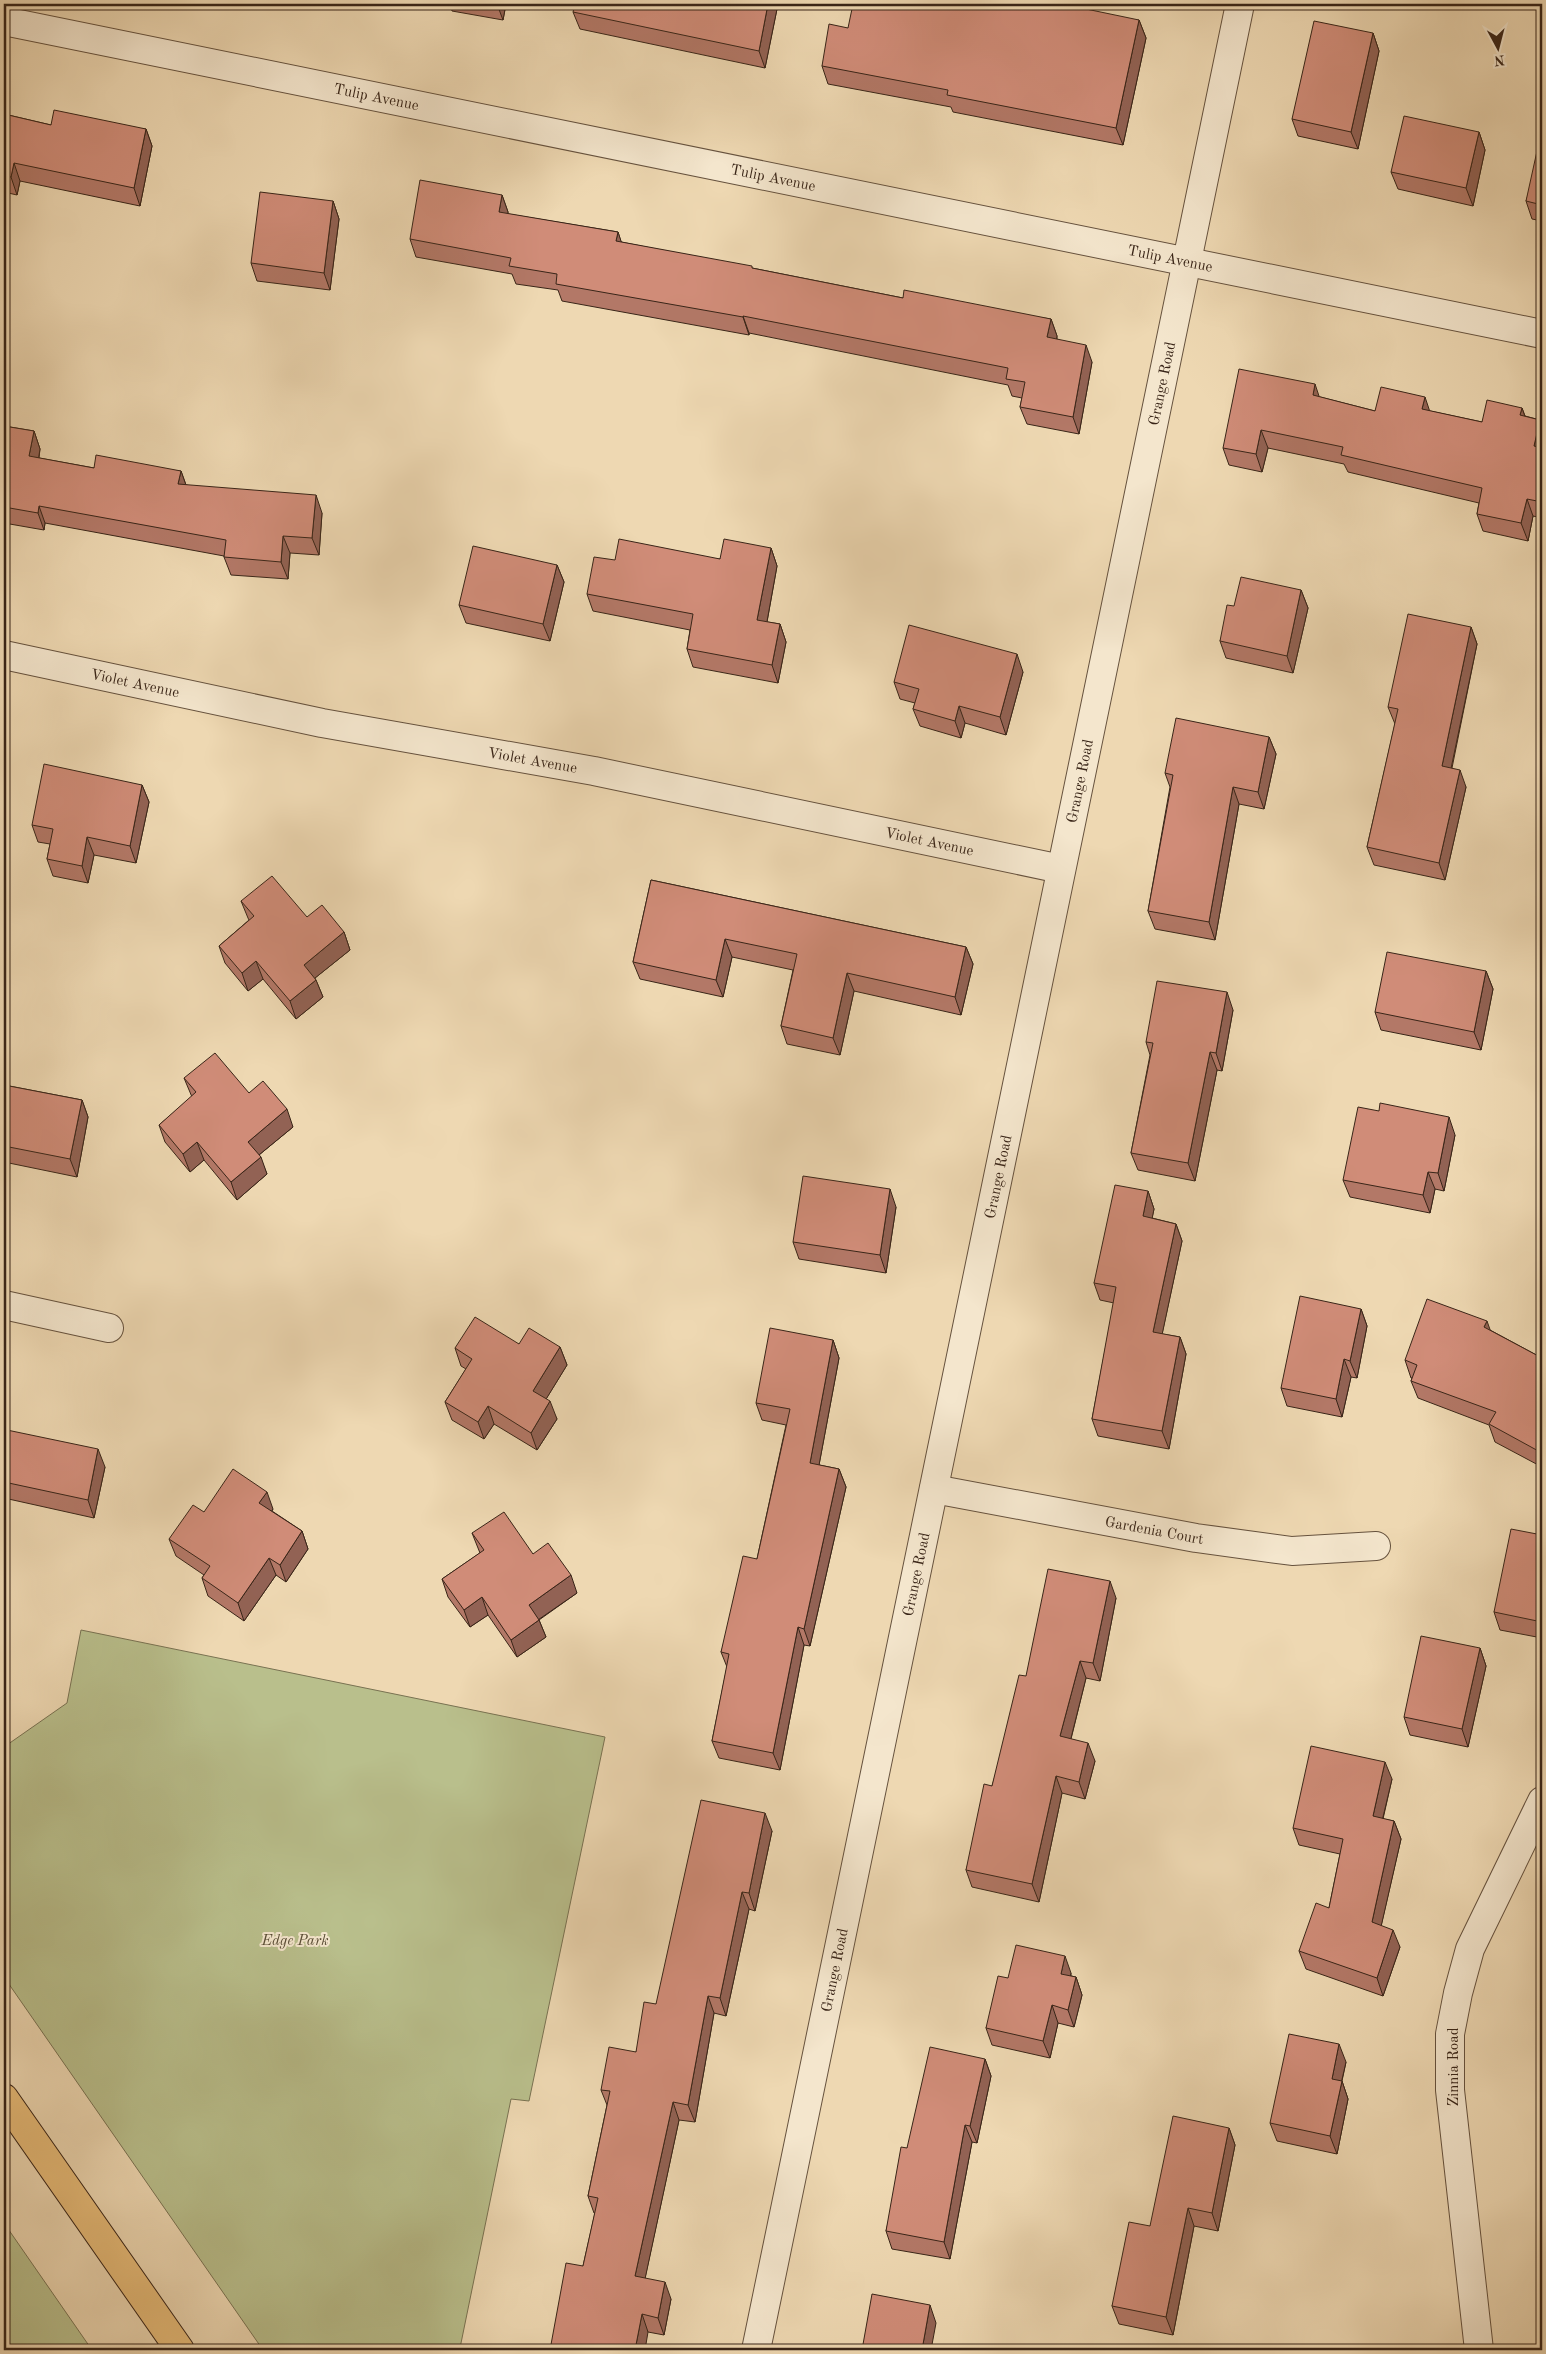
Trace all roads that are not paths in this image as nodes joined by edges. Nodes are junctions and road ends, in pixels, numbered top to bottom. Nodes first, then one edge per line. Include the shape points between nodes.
1 (1240, 4) edge
2 (4, 20) edge
3 (1188, 260) junction
4 (1542, 334) edge
5 (4, 656) edge
6 (1061, 869) junction
7 (4, 1305) edge
8 (109, 1328) dead end
9 (934, 1489) junction
10 (1376, 1546) dead end
11 (1542, 1800) edge
12 (4, 2098) edge
13 (180, 2350) edge
14 (756, 2350) edge
15 (1479, 2350) edge

1 - 3 street, Grange Road
2 - 3 street, Tulip Avenue
3 - 4 street, Tulip Avenue
3 - 6 street, Grange Road
5 - 6 street, Violet Avenue via 322,723 594,771
6 - 9 street, Grange Road
7 - 8 street
9 - 10 street, Gardenia Court via 1196,1538 1292,1551
9 - 14 street, Grange Road
11 - 15 street, Zinnia Road via 1470,1949 1450,2034 1450,2090
12 - 13 main road

